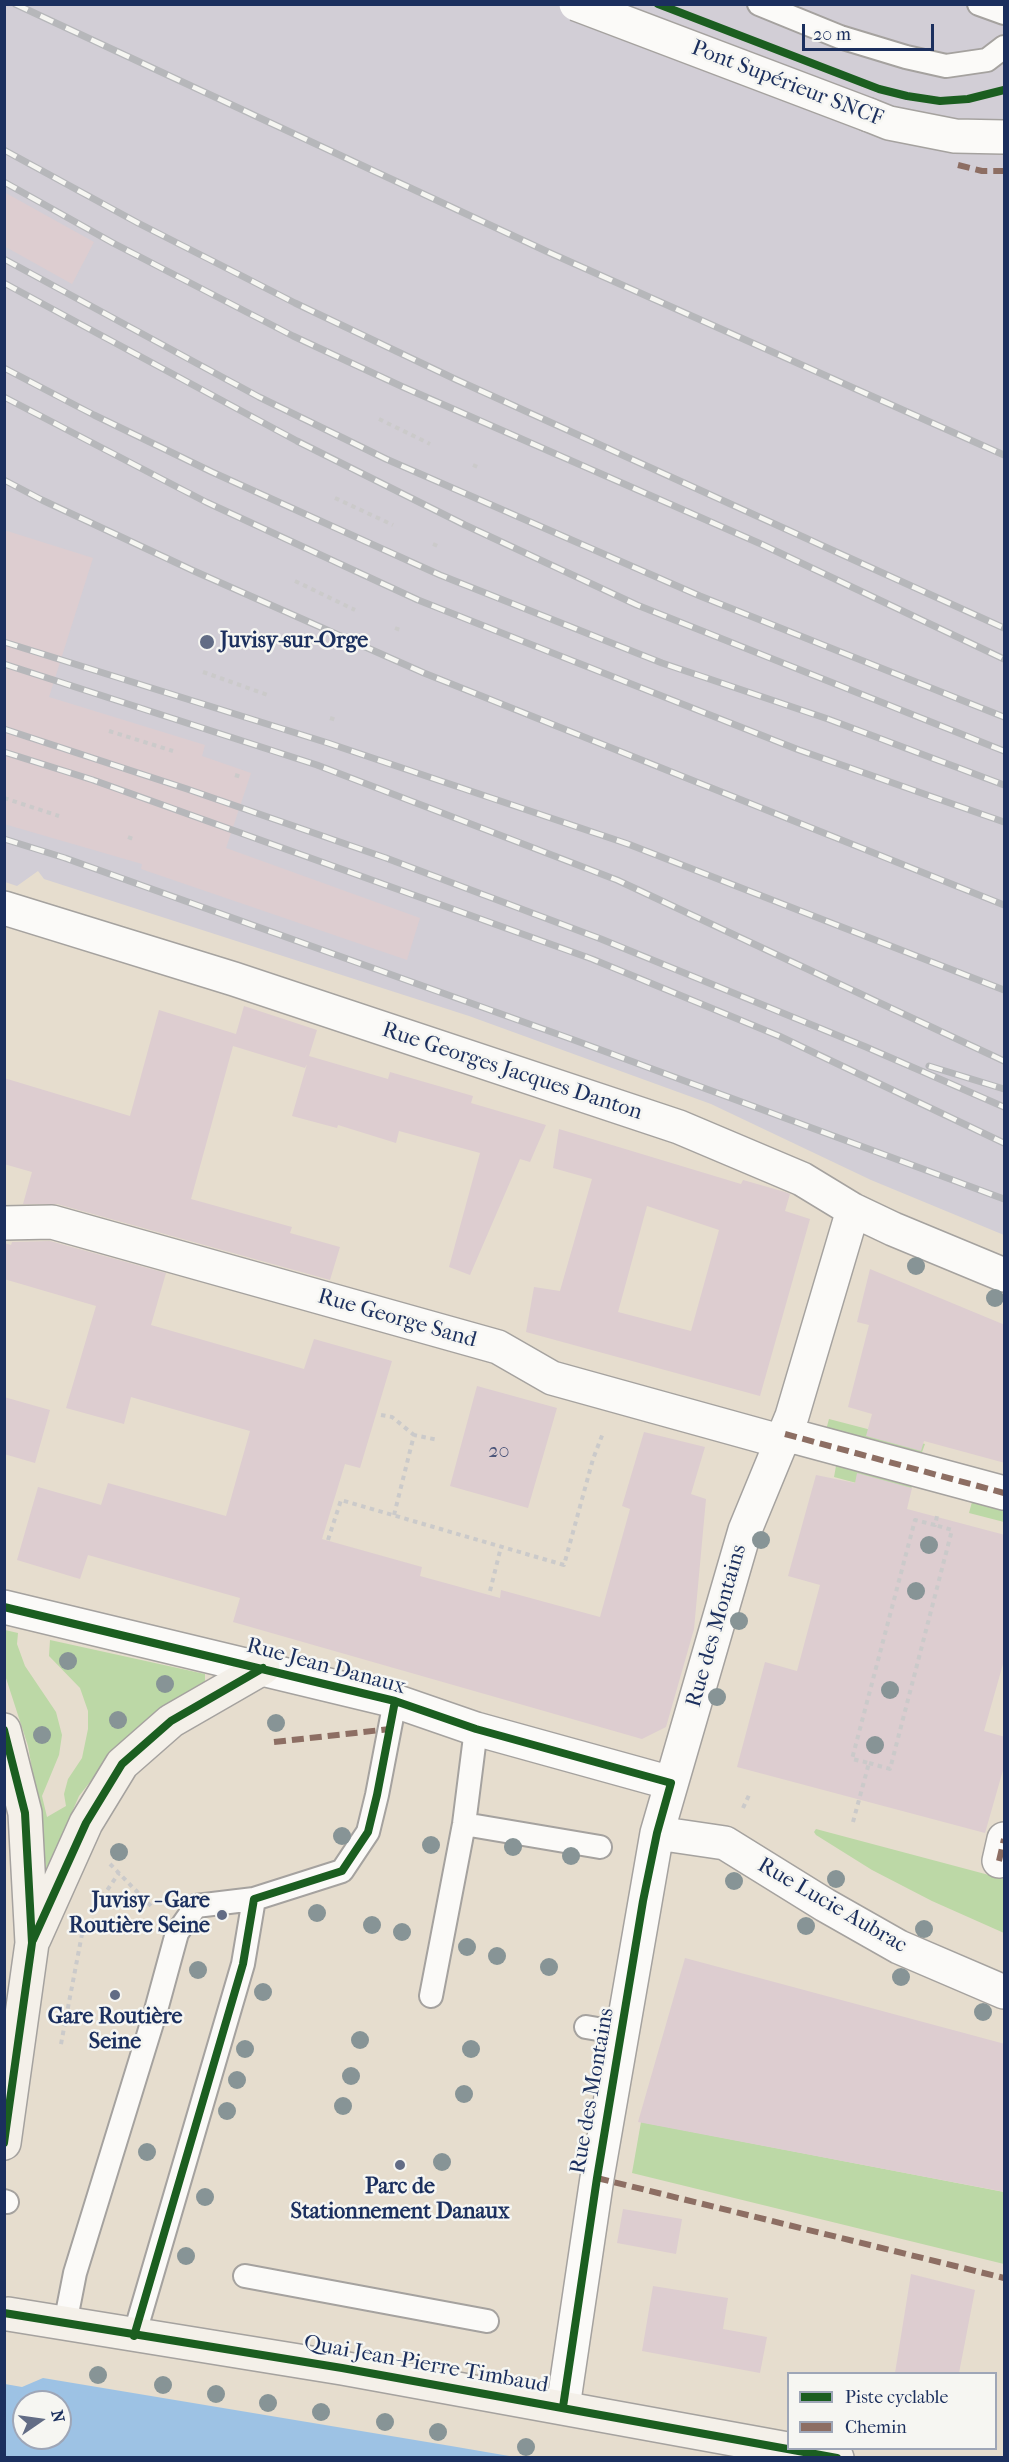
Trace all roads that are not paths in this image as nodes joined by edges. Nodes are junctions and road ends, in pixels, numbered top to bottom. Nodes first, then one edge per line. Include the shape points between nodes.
1 (576, 4) edge
2 (759, 4) edge
3 (979, 4) edge
4 (1005, 13) edge
5 (1005, 47) edge
6 (1005, 137) edge
7 (4, 908) edge
8 (853, 1210) junction
9 (4, 1223) edge
10 (1005, 1275) edge
11 (784, 1438) junction
12 (1005, 1493) edge
13 (4, 1607) edge
14 (263, 1668) junction
15 (395, 1701) junction
16 (476, 1729) junction
17 (4, 1730) edge
18 (671, 1783) junction
19 (464, 1824) junction
20 (657, 1833) junction
21 (600, 1847) dead end
22 (254, 1899) junction
23 (32, 1943) junction
24 (1005, 1992) edge
25 (431, 1996) dead end
26 (586, 2027) dead end
27 (621, 2033) junction
28 (7, 2127) edge
29 (245, 2276) dead end
30 (8, 2314) dead end
31 (487, 2321) dead end
32 (64, 2324) junction
33 (134, 2336) junction
34 (563, 2407) junction
35 (787, 2448) edge
36 (799, 2450) edge
37 (837, 2457) edge

1 - 6 street, Pont Supérieur SNCF, bridge via 889,123 955,136
2 - 5 lane via 840,37 946,66 987,60
3 - 4 lane
7 - 8 street, Rue Georges Jacques Danton via 245,983 679,1127 802,1179
8 - 10 street, Rue Georges Jacques Danton
8 - 11 street, Rue des Montains
9 - 11 street, Rue George Sand via 52,1222 498,1347 552,1378
11 - 12 street, Rue George Sand
11 - 18 street, Rue des Montains via 744,1530
13 - 14 street, Rue Jean Danaux
14 - 15 street, Rue Jean Danaux
14 - 23 main road via 171,1721 122,1764 86,1823
15 - 16 street, Rue Jean Danaux
15 - 22 lane via 368,1832 342,1871
16 - 18 street, Rue Jean Danaux
16 - 19 lane
17 - 23 main road via 25,1813
18 - 20 street, Rue des Montains
19 - 21 lane
19 - 25 lane
20 - 24 street, Rue Lucie Aubrac via 725,1843 899,1947
20 - 27 street, Rue des Montains
22 - 32 lane via 196,1906 177,1933 75,2273
22 - 33 lane via 243,1964
23 - 28 main road
26 - 27 lane
27 - 34 street, Rue des Montains
29 - 31 lane
30 - 32 main road, Quai Jean-Pierre Timbaud
32 - 33 main road, Quai Jean-Pierre Timbaud
33 - 34 main road, Quai Jean-Pierre Timbaud
34 - 35 main road, Quai Jean-Pierre Timbaud
36 - 37 main road, Quai Jean-Pierre Timbaud

